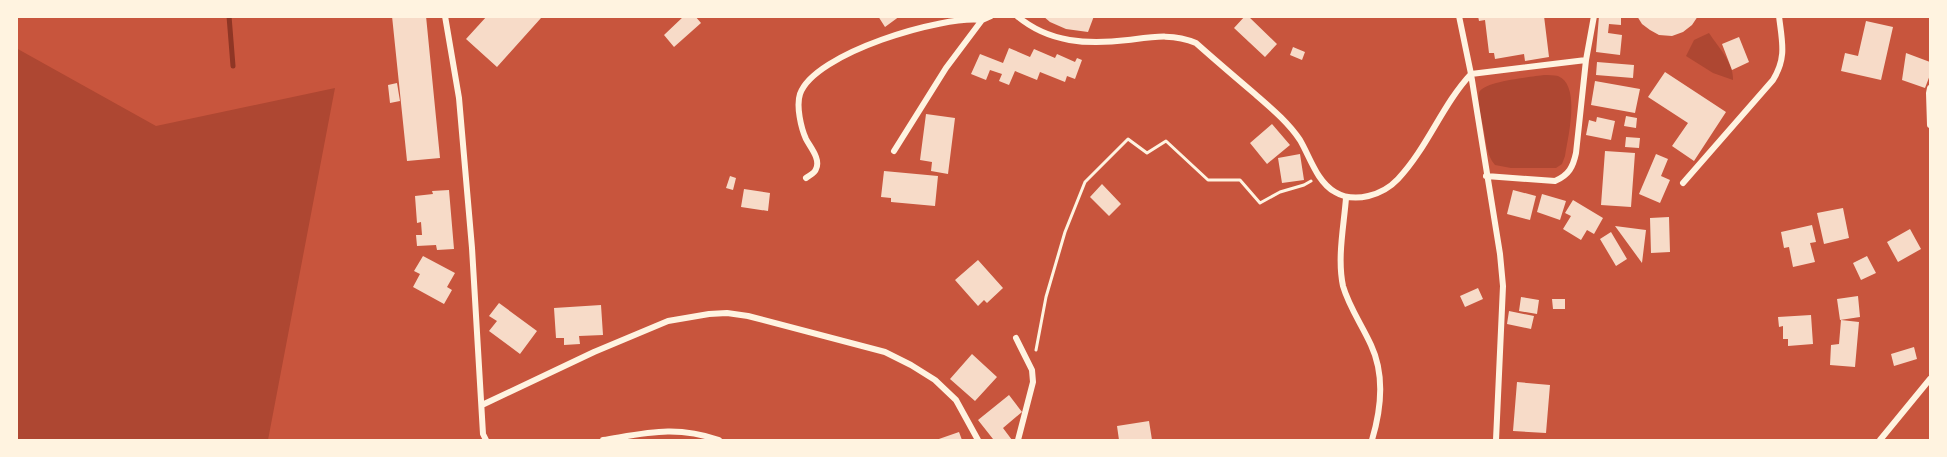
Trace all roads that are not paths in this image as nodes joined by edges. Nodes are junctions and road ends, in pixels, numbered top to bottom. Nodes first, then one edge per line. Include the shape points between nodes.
1 (445, 16) edge
2 (991, 16) edge
3 (1017, 16) edge
4 (1459, 16) edge
5 (1594, 16) edge
6 (1779, 16) edge
7 (982, 20) junction
8 (1586, 60) junction
9 (1471, 74) junction
10 (1930, 88) edge
11 (1930, 125) edge
12 (894, 151) dead end
13 (1486, 176) junction
14 (806, 178) dead end
15 (1683, 183) dead end
16 (1347, 198) junction
17 (1016, 338) dead end
18 (1930, 379) edge
19 (482, 405) junction
20 (1019, 440) edge
21 (486, 441) edge
22 (603, 441) edge
23 (719, 441) edge
24 (978, 441) edge
25 (1372, 441) edge
26 (1496, 441) edge
27 (1880, 441) edge

1 - 19 street via 459,98
2 - 7 street
3 - 16 street via 1056,38 1081,43 1166,35 1196,43 1286,121 1326,186
4 - 9 street
5 - 8 street
6 - 15 street via 1782,65
7 - 12 street via 946,68
7 - 14 street via 967,18 915,28 829,63 814,75 800,94 799,112 817,163 813,174
8 - 9 street
8 - 13 street via 1576,153 1565,176 1555,181
9 - 13 street
9 - 16 street via 1419,154 1396,181 1378,193
10 - 11 street
13 - 26 street via 1503,286
16 - 25 street via 1341,257 1343,285 1372,347 1380,383
17 - 20 street via 1032,370 1033,382
18 - 27 street
19 - 21 street
19 - 24 street via 668,321 727,313 885,352 911,364 956,400
22 - 23 street via 657,431 689,431

